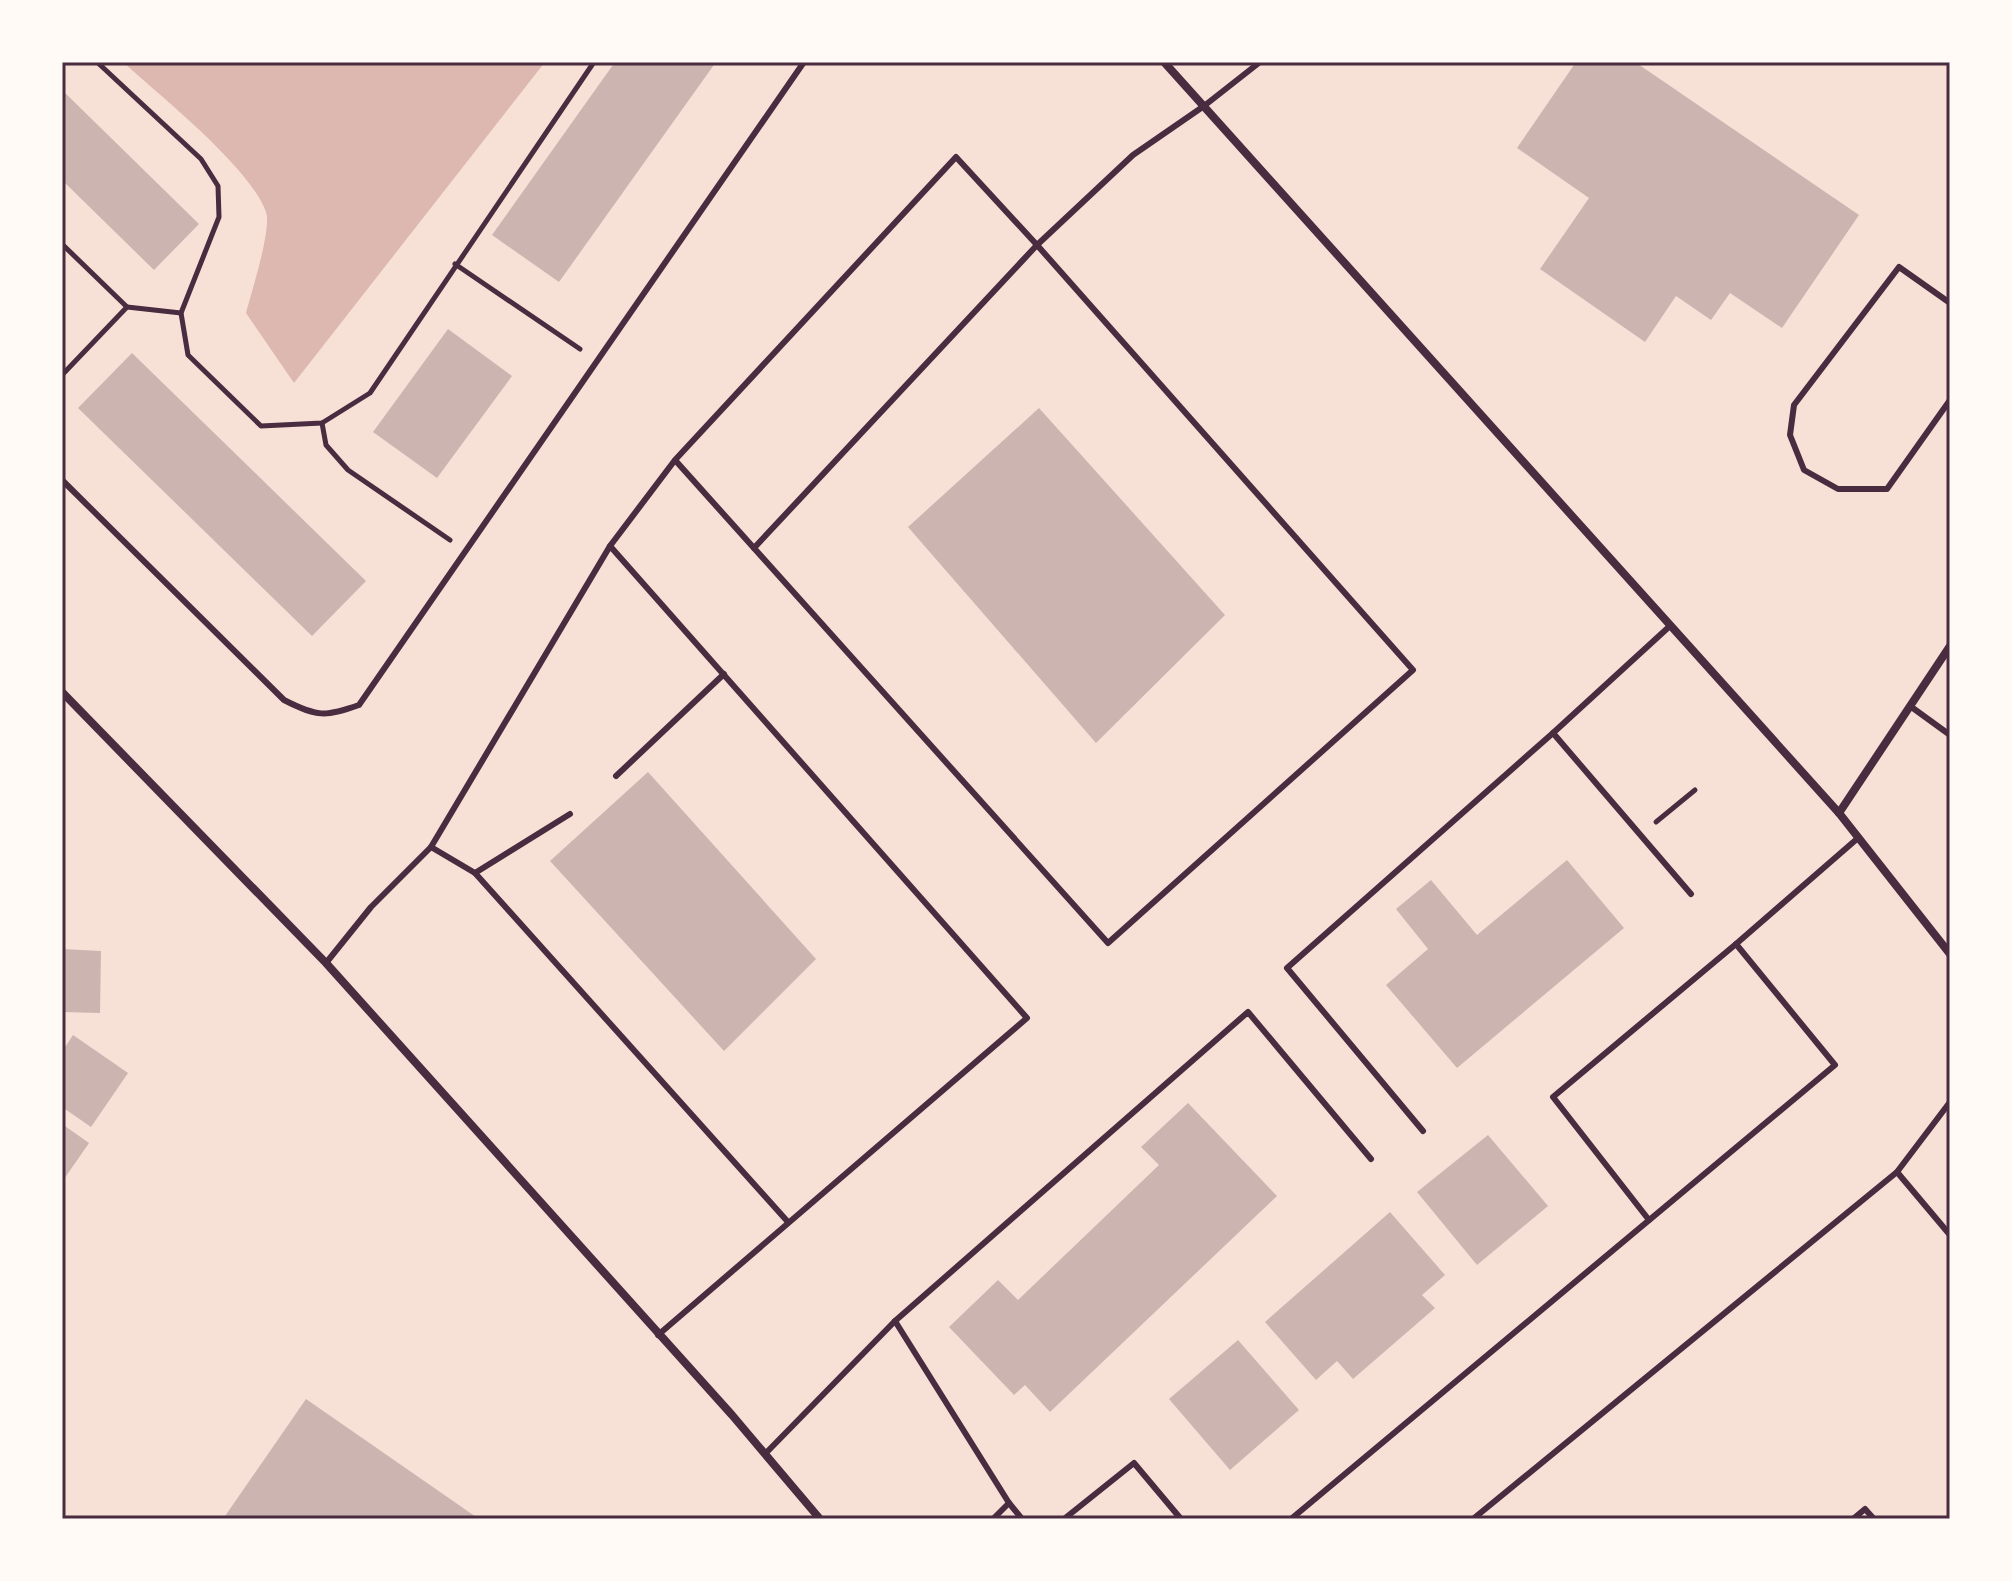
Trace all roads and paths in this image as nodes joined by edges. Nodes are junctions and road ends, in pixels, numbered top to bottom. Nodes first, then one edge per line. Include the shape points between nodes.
1 (97, 62) edge
2 (594, 62) edge
3 (804, 62) edge
4 (1164, 62) edge
5 (1260, 62) edge
6 (1204, 106) junction
7 (62, 244) edge
8 (1037, 245) junction
9 (455, 264) junction
10 (1950, 303) edge
11 (127, 307) junction
12 (181, 313) junction
13 (598, 361) junction
14 (62, 375) edge
15 (1950, 400) edge
16 (322, 423) junction
17 (675, 460) junction
18 (62, 480) edge
19 (610, 546) junction
20 (754, 548) junction
21 (466, 551) junction
22 (1671, 625) junction
23 (1950, 646) edge
24 (724, 674) junction
25 (62, 692) edge
26 (1910, 706) junction
27 (1553, 733) junction
28 (1950, 735) edge
29 (616, 776) dead end
30 (1695, 790) dead end
31 (1839, 813) junction
32 (570, 814) dead end
33 (1655, 822) dead end
34 (1858, 838) junction
35 (431, 847) junction
36 (475, 873) junction
37 (1691, 894) dead end
38 (1736, 944) junction
39 (1950, 954) edge
40 (326, 963) junction
41 (1950, 1102) edge
42 (1423, 1131) dead end
43 (1371, 1159) dead end
44 (1897, 1172) junction
45 (1649, 1220) junction
46 (788, 1222) junction
47 (1950, 1235) edge
48 (895, 1321) junction
49 (658, 1335) junction
50 (765, 1454) junction
51 (1009, 1503) junction
52 (820, 1519) edge
53 (993, 1519) edge
54 (1022, 1519) edge
55 (1064, 1519) edge
56 (1181, 1519) edge
57 (1291, 1519) edge
58 (1473, 1519) edge
59 (1853, 1519) edge
60 (1874, 1519) edge

1 - 12 path via 201,159 218,186 219,217
2 - 9 path
3 - 13 lane
4 - 6 street
5 - 6 lane
6 - 8 lane via 1133,155
6 - 22 street
7 - 11 path
8 - 17 lane via 956,157
8 - 20 lane
8 - 20 lane via 1413,670 1108,943
9 - 13 path
9 - 16 path via 370,393
10 - 15 lane via 1899,267 1794,405 1790,435 1804,470 1838,489 1887,489
11 - 12 path
11 - 14 path
12 - 16 path via 188,355 261,426
13 - 21 lane
16 - 21 path via 326,445 348,470
17 - 19 lane
17 - 20 lane
18 - 21 lane via 284,700 310,714 334,714 359,705
19 - 24 lane
19 - 35 lane
22 - 27 lane
22 - 31 street
23 - 26 street
24 - 29 lane
24 - 46 lane via 1027,1018
25 - 40 street
26 - 28 lane
26 - 31 street
27 - 37 lane
27 - 42 lane via 1287,968
30 - 33 path
31 - 34 street
32 - 36 lane
34 - 38 lane
34 - 39 street
35 - 36 lane
35 - 40 lane via 371,907
36 - 46 lane
38 - 45 lane via 1553,1097
38 - 45 lane via 1835,1065
40 - 49 street
41 - 44 lane
43 - 48 lane via 1248,1012
44 - 47 lane
44 - 58 lane
45 - 57 lane
46 - 49 lane
48 - 50 lane
48 - 51 lane
49 - 50 street
50 - 52 street
51 - 53 lane
51 - 54 lane
55 - 56 lane via 1134,1463
59 - 60 lane via 1865,1509

